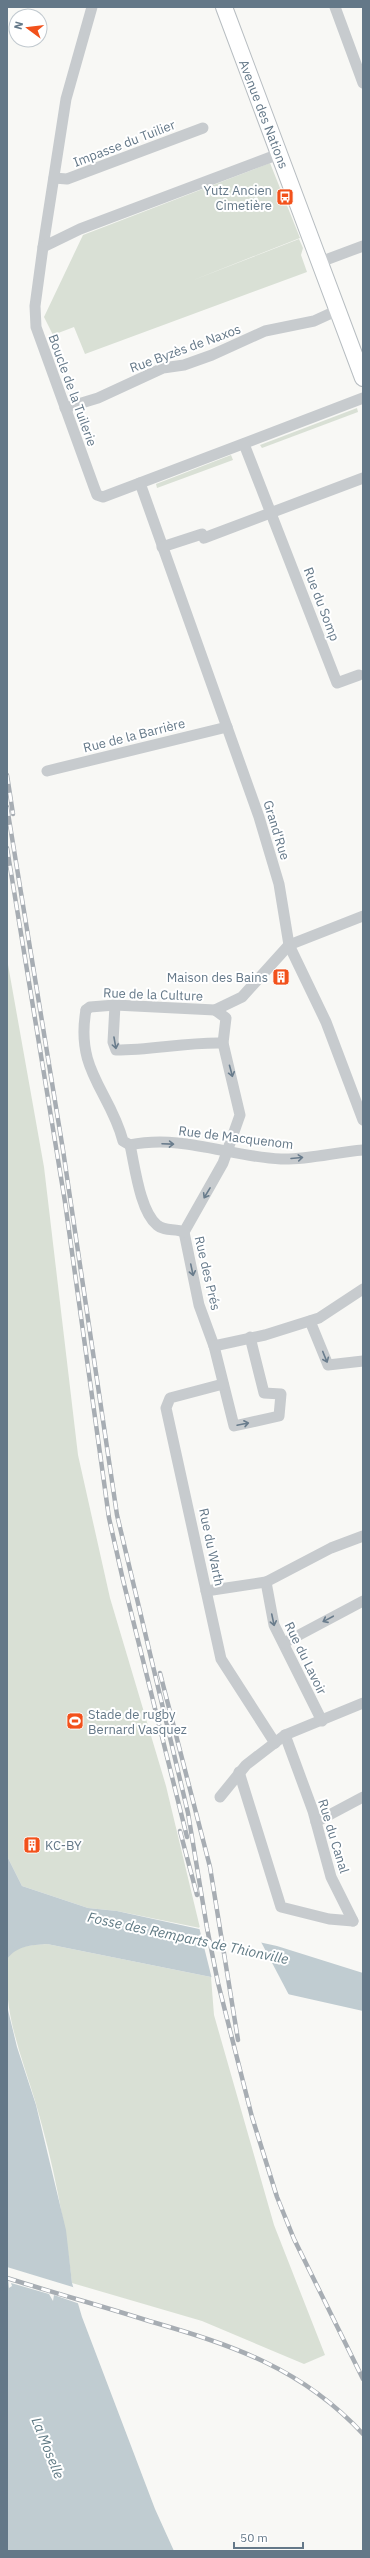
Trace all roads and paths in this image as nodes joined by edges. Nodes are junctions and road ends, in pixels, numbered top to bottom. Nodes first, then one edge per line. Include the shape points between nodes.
1 (92, 7) edge
2 (224, 7) edge
3 (335, 7) edge
4 (363, 83) edge
5 (203, 128) dead end
6 (280, 154) junction
7 (54, 178) junction
8 (363, 246) edge
9 (43, 247) junction
10 (320, 262) junction
11 (338, 310) junction
12 (363, 378) edge
13 (363, 398) edge
14 (65, 408) junction
15 (244, 444) junction
16 (363, 478) edge
17 (140, 483) junction
18 (271, 514) junction
19 (162, 547) junction
20 (359, 675) dead end
21 (227, 727) junction
22 (47, 771) dead end
23 (363, 916) edge
24 (289, 945) junction
25 (115, 1004) junction
26 (83, 1009) joint
27 (215, 1010) junction
28 (223, 1043) junction
29 (363, 1120) edge
30 (126, 1143) junction
31 (228, 1150) junction
32 (363, 1150) edge
33 (184, 1232) junction
34 (363, 1289) edge
35 (310, 1321) junction
36 (250, 1337) junction
37 (214, 1346) junction
38 (363, 1361) edge
39 (223, 1384) junction
40 (363, 1536) edge
41 (266, 1582) junction
42 (206, 1591) junction
43 (363, 1602) edge
44 (284, 1643) junction
45 (363, 1703) edge
46 (322, 1721) junction
47 (284, 1736) junction
48 (275, 1743) junction
49 (239, 1772) junction
50 (220, 1797) dead end
51 (363, 1797) edge
52 (316, 1822) junction

1 - 7 street, Boucle de la Tuilerie via 66,99
2 - 6 main road, Avenue des Nations
3 - 4 street
5 - 7 street, Impasse du Tuilier via 67,179
6 - 9 street via 80,229
6 - 10 main road, Avenue des Nations
7 - 9 street, Boucle de la Tuilerie
8 - 10 street
9 - 14 street, Boucle de la Tuilerie via 34,315 39,339
10 - 11 main road, Avenue des Nations
11 - 12 main road, Avenue des Nations
11 - 14 street, Rue Byzès de Naxos via 314,321 265,331 223,351 184,365 163,368 98,398
13 - 15 street, Boucle de la Tuilerie
14 - 17 street, Boucle de la Tuilerie via 97,495 103,497
15 - 17 street, Boucle de la Tuilerie
15 - 18 street, Rue du Somp
16 - 18 street
17 - 19 street
18 - 19 street via 204,538 202,534
18 - 20 street, Rue du Somp via 337,683
19 - 21 street, Grand'Rue
21 - 22 street, Rue de la Barrière
21 - 24 street, Grand'Rue via 259,817 279,884
23 - 24 street, Rue de la Culture
24 - 27 street, Rue de la Culture via 242,997
24 - 29 street, Grand'Rue via 326,1022
25 - 26 street, Rue de la Culture
25 - 27 street, Rue de la Culture
25 -> 28 street via 113,1042 116,1050 139,1050 190,1042
26 - 30 street, Rue des Prés via 89,1070
27 - 28 street via 226,1018
28 -> 31 street via 240,1115
30 -> 31 street, Rue de Macquenom via 193,1144
30 - 33 street, Rue des Prés via 149,1216 157,1226
31 -> 32 street, Rue de Macquenom via 280,1159
31 -> 33 street via 217,1176
33 -> 37 street, Rue des Prés via 199,1305
34 - 35 street via 319,1318
35 - 36 street
35 -> 38 street via 328,1365
36 - 37 street
39 -> 36 street, Rue des Prés via 234,1426 279,1416 281,1394 264,1393
37 - 39 street, Rue des Prés
39 - 42 street, Rue du Warth via 170,1398 166,1408
40 - 41 street via 331,1548
41 - 42 street
41 -> 44 street, Rue du Lavoir via 274,1625
42 - 48 street, Rue du Warth via 221,1659
43 -> 44 street
44 - 46 street, Rue du Lavoir
45 - 46 street
46 - 47 street
47 - 48 street
47 - 52 street, Rue du Canal
48 - 49 street
49 - 50 street
49 - 52 street, Rue du Canal via 281,1907 329,1919 353,1921 332,1877
51 - 52 street

